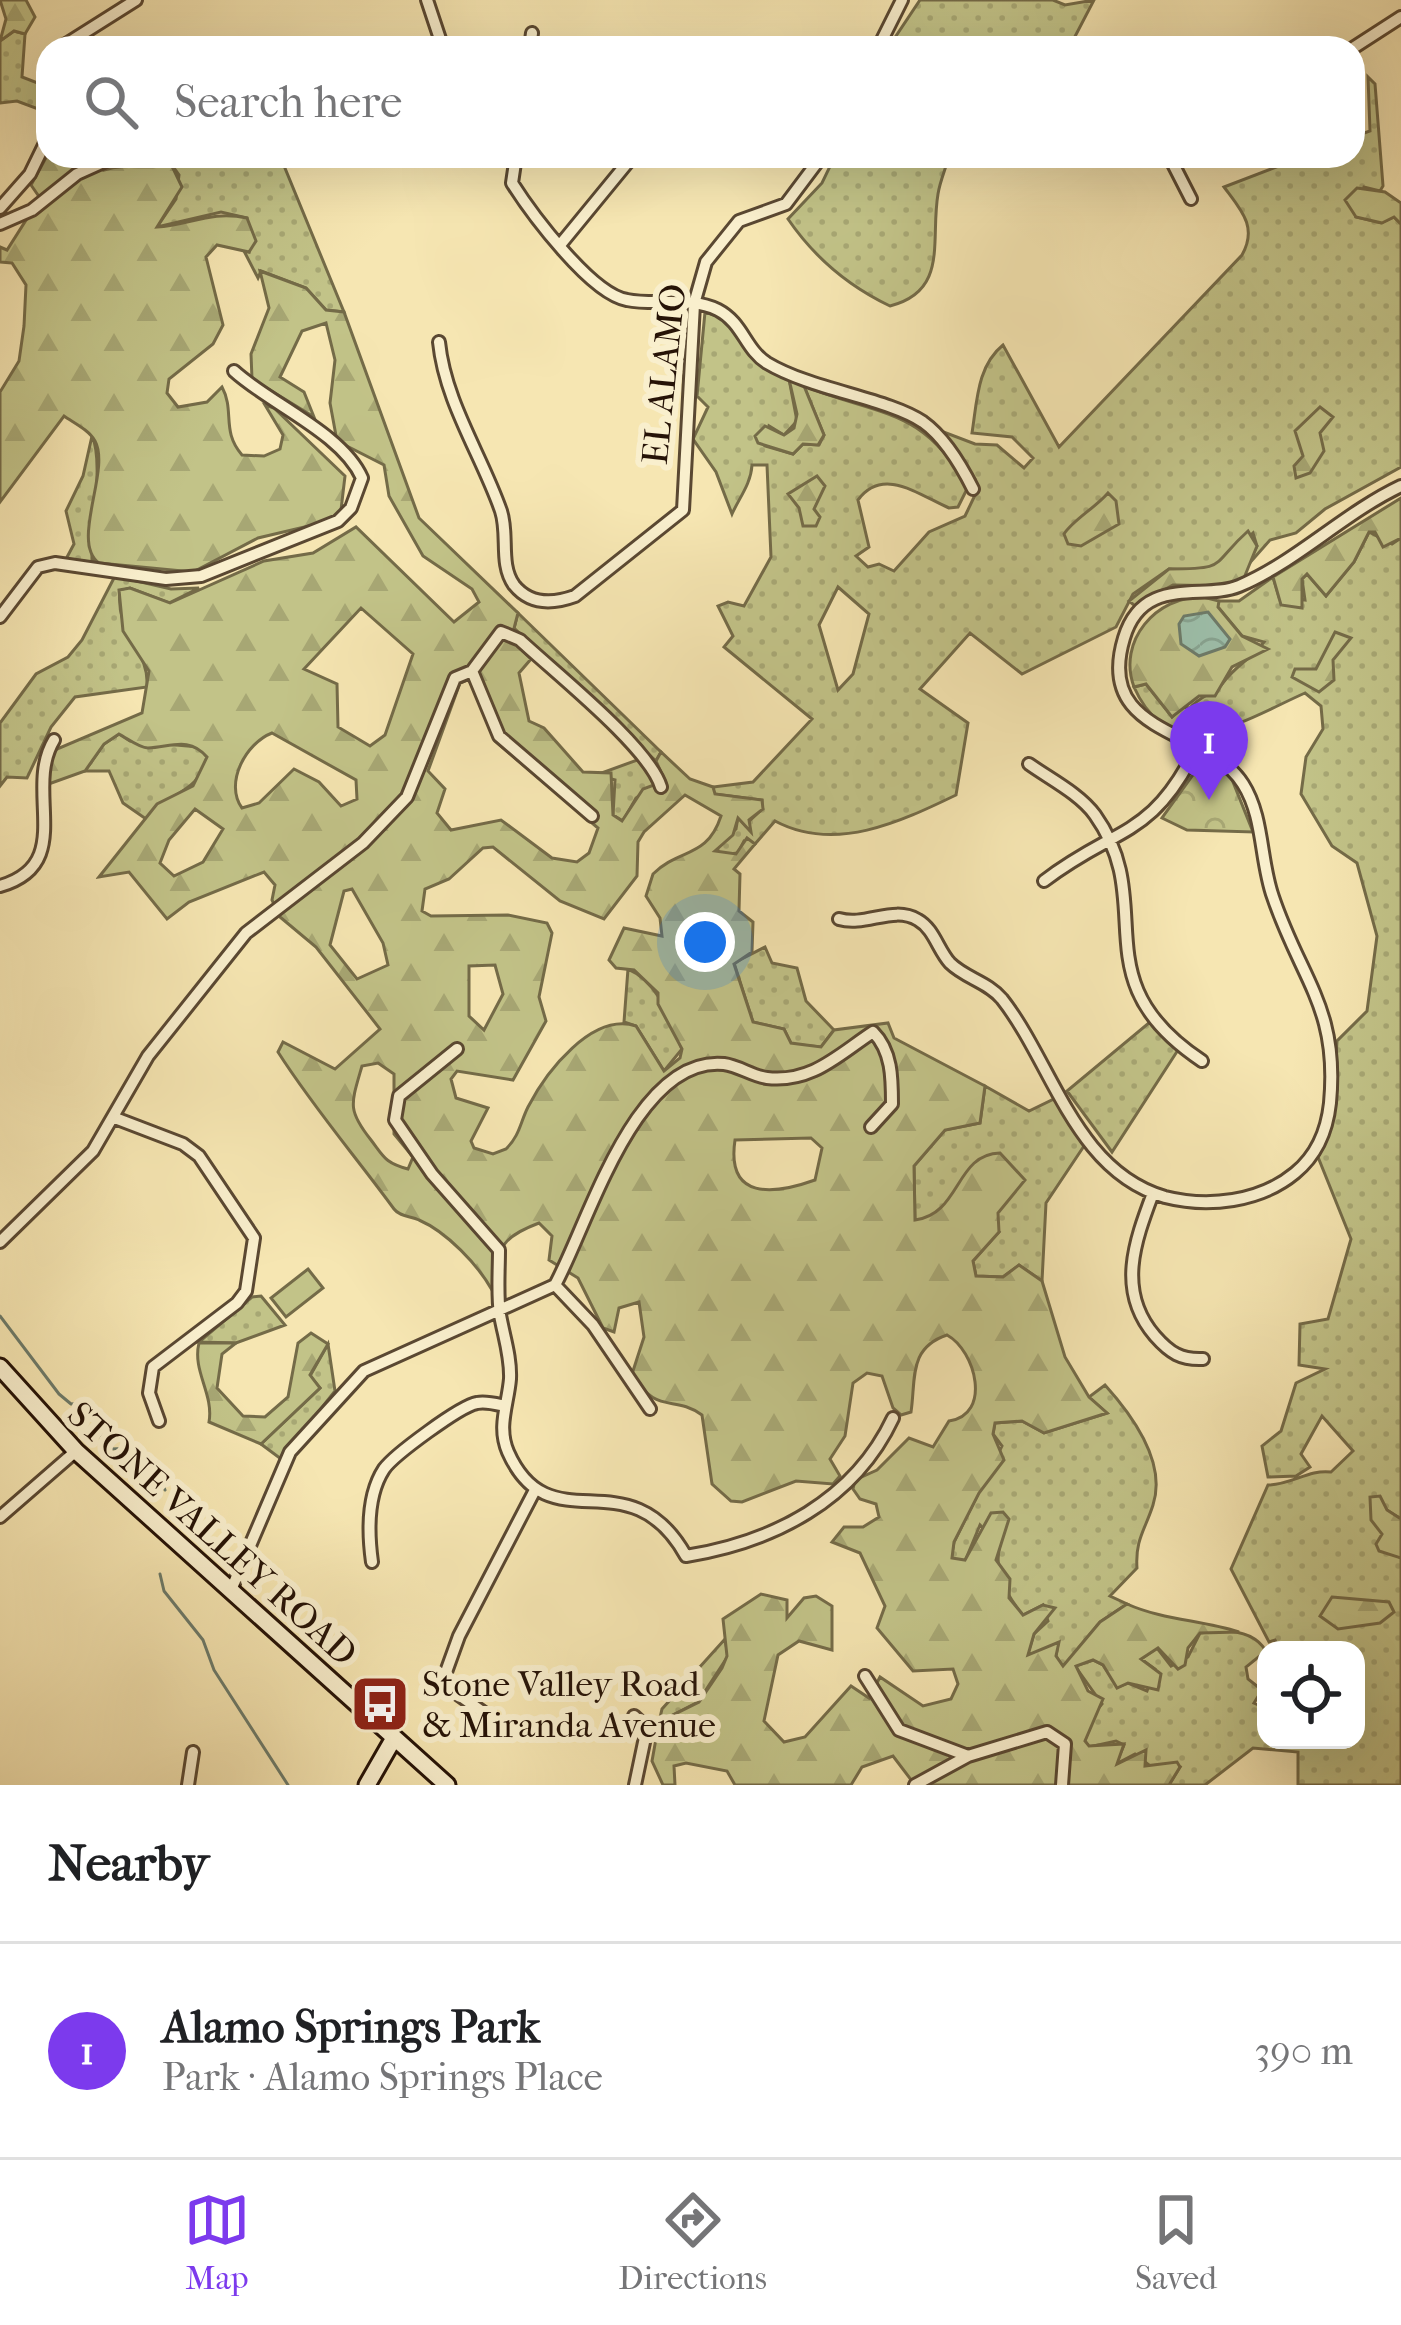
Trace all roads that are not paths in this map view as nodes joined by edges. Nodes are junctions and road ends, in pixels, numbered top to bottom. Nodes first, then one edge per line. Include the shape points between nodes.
1 (136, 0) edge
2 (427, 0) edge
3 (902, 0) edge
4 (1401, 17) edge
5 (532, 33) dead end
6 (79, 36) edge
7 (439, 36) edge
8 (532, 36) edge
9 (884, 36) edge
10 (1365, 40) edge
11 (36, 162) edge
12 (90, 168) edge
13 (514, 168) edge
14 (623, 168) edge
15 (813, 168) edge
16 (1175, 168) edge
17 (1191, 199) dead end
18 (0, 208) edge
19 (0, 224) edge
20 (560, 244) junction
21 (694, 304) junction
22 (439, 342) dead end
23 (234, 371) dead end
24 (1401, 486) edge
25 (973, 489) dead end
26 (0, 617) edge
27 (472, 670) junction
28 (54, 740) dead end
29 (1197, 747) junction
30 (1029, 764) dead end
31 (662, 787) dead end
32 (592, 816) dead end
33 (1110, 842) junction
34 (1044, 881) dead end
35 (0, 886) edge
36 (839, 919) dead end
37 (458, 1049) dead end
38 (1202, 1061) dead end
39 (115, 1118) junction
40 (871, 1127) dead end
41 (1153, 1192) junction
42 (0, 1242) edge
43 (555, 1285) junction
44 (499, 1311) junction
45 (1203, 1359) dead end
46 (0, 1367) edge
47 (505, 1406) junction
48 (650, 1409) dead end
49 (893, 1418) dead end
50 (159, 1421) dead end
51 (76, 1451) junction
52 (536, 1490) junction
53 (3, 1508) edge
54 (372, 1562) dead end
55 (231, 1590) junction
56 (865, 1676) dead end
57 (487, 1715) dead end
58 (634, 1716) dead end
59 (394, 1738) junction
60 (193, 1752) dead end
61 (968, 1756) junction
62 (188, 1785) edge
63 (367, 1785) edge
64 (446, 1785) edge
65 (635, 1785) edge
66 (915, 1785) edge
67 (1062, 1785) edge

1 - 6 street
2 - 7 street
3 - 9 street
4 - 10 street
5 - 8 street
11 - 18 street
12 - 19 street
13 - 20 street via 512,182
14 - 20 street
15 - 21 street, EL ALAMO via 786,204 739,221 706,262
16 - 17 street
20 - 21 street via 621,300
21 - 22 street, EL ALAMO via 683,510 574,596 544,602 521,592 505,563 501,512 445,376
21 - 25 street via 738,322 756,354 775,367 922,422
23 - 26 street via 352,460 362,478 351,508 321,531 182,580 38,567
24 - 29 street via 1236,587 1182,589 1133,620 1120,656 1126,694 1154,728
27 - 31 street via 508,630 653,767
27 - 32 street via 499,736
27 - 39 street via 455,678 407,797 363,843 246,933 148,1056
28 - 35 street via 40,772 45,846 31,870
29 - 33 street via 1162,807
29 - 41 street via 1228,765 1252,800 1269,887 1325,1018 1334,1067 1325,1131 1291,1176 1225,1201
30 - 33 street via 1085,804
33 - 34 street
33 - 38 street via 1121,873 1131,979 1161,1027
36 - 41 street via 898,914 922,922 948,961 1001,999 1103,1159
37 - 44 street via 399,1096 395,1120 499,1250
39 - 42 street via 93,1151
39 - 50 street via 199,1156 254,1238 252,1270 237,1303 153,1367 149,1393
40 - 43 street via 892,1104 885,1044 873,1032 804,1077 765,1078 722,1064 696,1069 645,1103
41 - 45 street via 1132,1253 1133,1295 1160,1342 1184,1360
43 - 44 street
43 - 48 street via 593,1324
44 - 47 street via 511,1372
44 - 55 street via 374,1365 341,1393 290,1452
46 - 51 street, STONE VALLEY ROAD
47 - 52 street via 508,1452
47 - 54 street via 466,1406 387,1466 374,1492
49 - 52 street via 817,1512 728,1550 686,1556 645,1510
51 - 53 street
51 - 55 street, STONE VALLEY ROAD
52 - 57 street via 442,1683
55 - 59 street, STONE VALLEY ROAD
56 - 61 street via 899,1730
58 - 65 street via 647,1728
59 - 63 street
59 - 64 street, STONE VALLEY ROAD
60 - 62 street
61 - 66 street
61 - 67 street via 1047,1732 1065,1744

